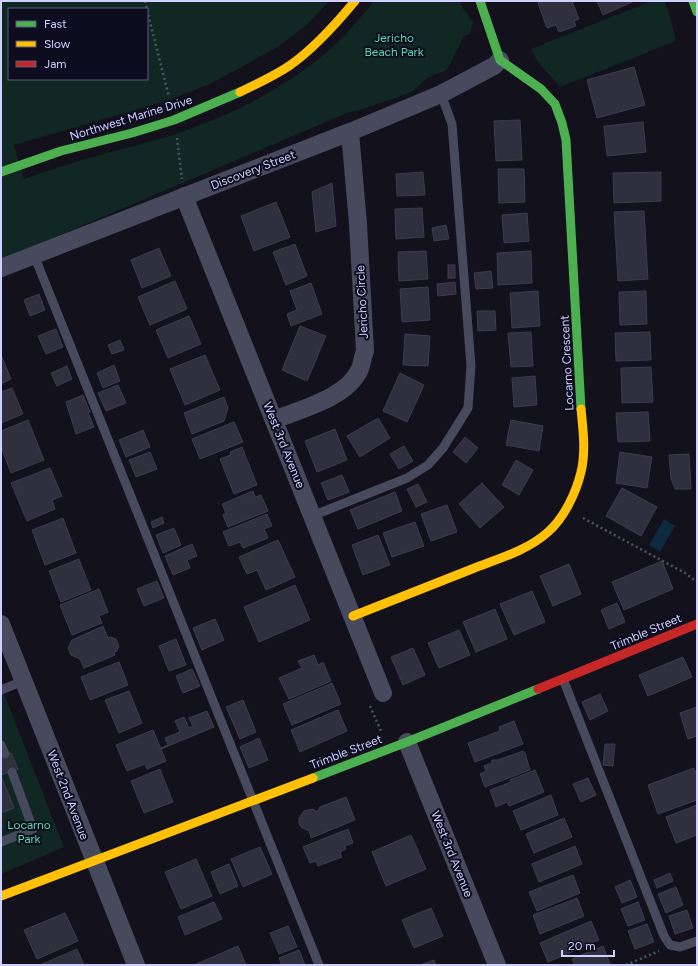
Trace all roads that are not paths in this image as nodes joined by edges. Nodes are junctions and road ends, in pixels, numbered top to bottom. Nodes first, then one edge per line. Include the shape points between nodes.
1 (355, 1) edge
2 (480, 1) edge
3 (693, 1) edge
4 (697, 12) edge
5 (500, 60) junction
6 (441, 94) junction
7 (350, 132) junction
8 (1, 172) edge
9 (184, 196) junction
10 (34, 255) junction
11 (1, 268) edge
12 (274, 420) junction
13 (312, 516) junction
14 (353, 616) junction
15 (1, 624) edge
16 (697, 624) edge
17 (563, 679) junction
18 (23, 681) junction
19 (1, 690) edge
20 (375, 696) road end
21 (407, 742) junction
22 (1, 745) edge
23 (5, 754) dead end
24 (12, 772) dead end
25 (252, 800) junction
26 (1, 842) edge
27 (94, 860) junction
28 (1, 896) edge
29 (697, 941) edge
30 (136, 965) edge
31 (319, 965) edge
32 (497, 965) edge

1 - 8 street, Northwest Marine Drive via 337,23 307,51 290,65 258,84 174,120 67,150
2 - 5 street
3 - 4 street
5 - 6 street, Discovery Street via 494,66
5 - 14 street, Locarno Crescent via 548,96 559,112 565,134 584,437 583,465 564,511 548,532 530,544
6 - 7 street, Discovery Street
6 - 13 lane via 452,124 471,366 468,408 443,448 428,465 407,478
7 - 9 street, Discovery Street
7 - 12 street, Jericho Circle via 365,351 359,369 351,381 330,398
9 - 10 street, Discovery Street
9 - 12 street, West 3rd Avenue
10 - 11 street, Discovery Street
10 - 25 lane
12 - 13 street, West 3rd Avenue
13 - 14 street, West 3rd Avenue
14 - 20 street, West 3rd Avenue
15 - 18 street, West 2nd Avenue
16 - 17 street, Trimble Street
17 - 21 street, Trimble Street
17 - 29 lane via 664,936 670,945 680,947
18 - 19 lane
18 - 27 street, West 2nd Avenue
21 - 25 street, Trimble Street
21 - 32 street, West 3rd Avenue
22 - 23 lane
24 - 26 lane via 33,829
25 - 27 street, Trimble Street
25 - 31 lane
27 - 28 street, Trimble Street
27 - 30 street, West 2nd Avenue

